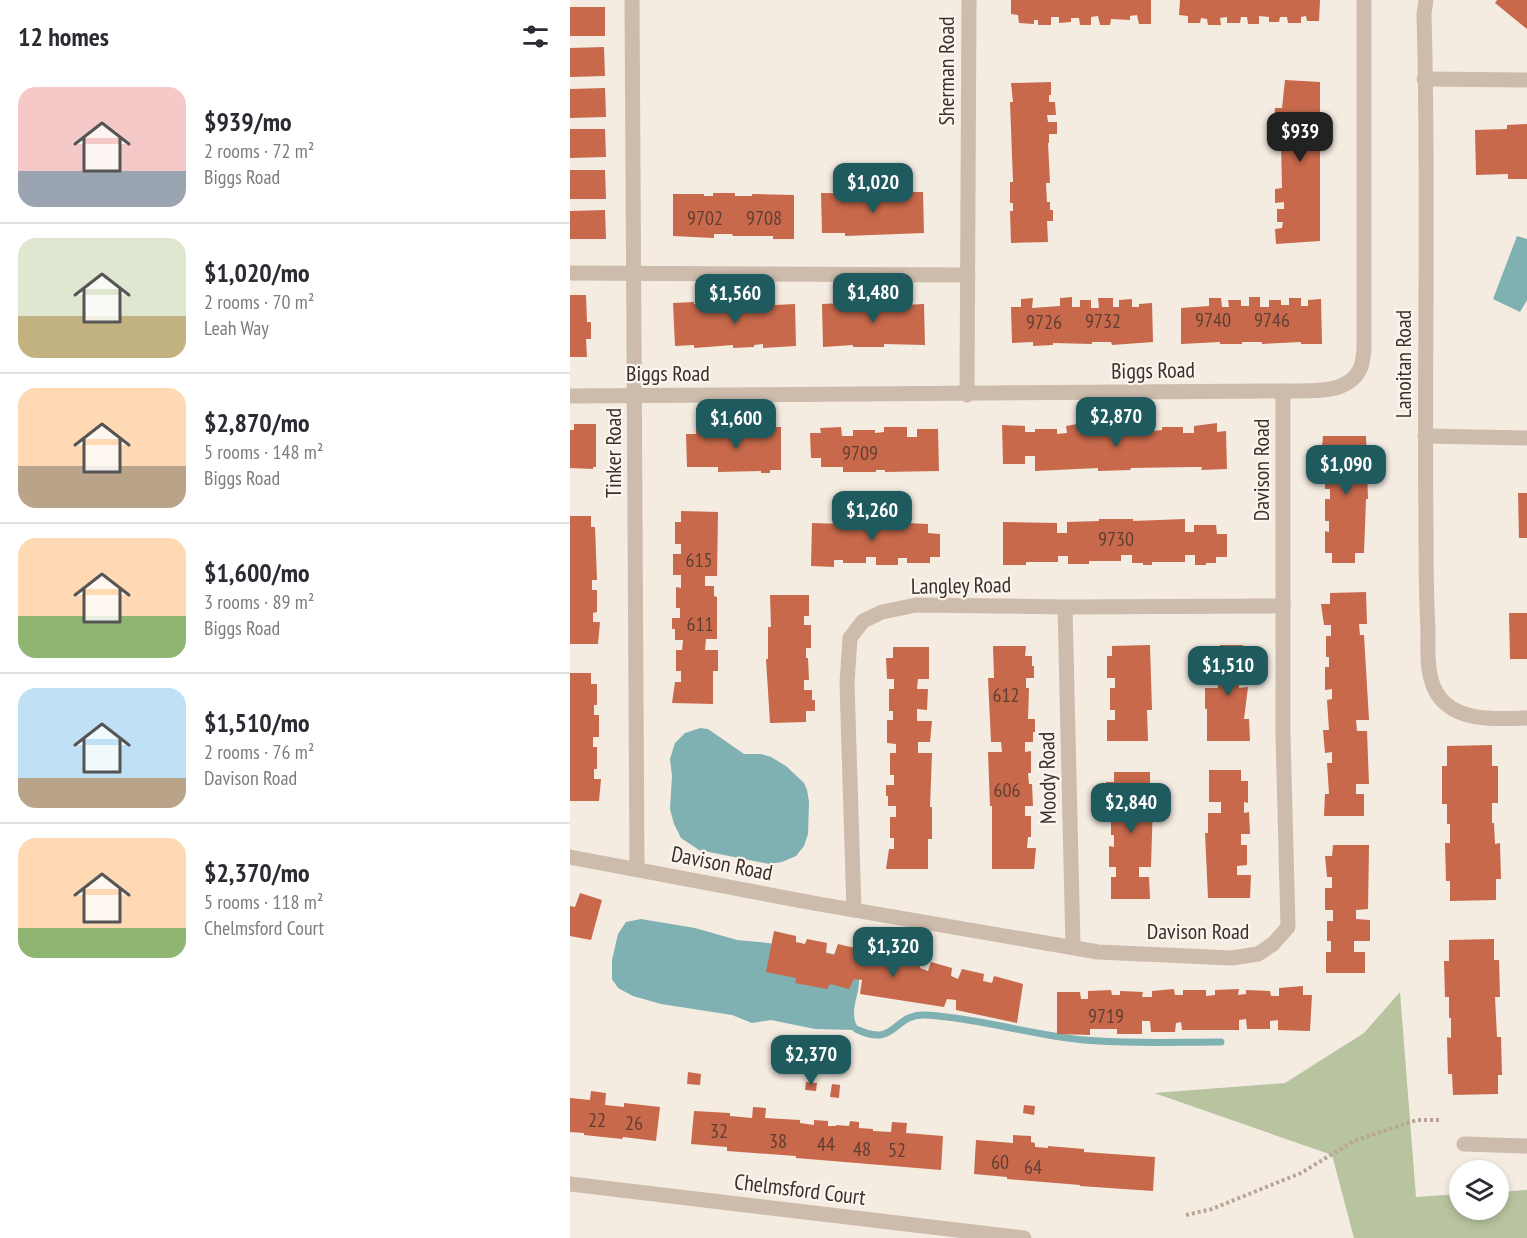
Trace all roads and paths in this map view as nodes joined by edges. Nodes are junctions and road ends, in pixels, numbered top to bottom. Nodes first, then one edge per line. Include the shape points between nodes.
1 (632, 0) edge
2 (969, 0) edge
3 (1364, 0) edge
4 (1426, 0) edge
5 (1424, 79) junction
6 (1527, 80) edge
7 (570, 273) edge
8 (632, 275) junction
9 (968, 276) junction
10 (1283, 391) junction
11 (967, 395) junction
12 (570, 396) edge
13 (635, 396) junction
14 (1425, 436) junction
15 (1527, 438) edge
16 (1284, 606) junction
17 (1065, 607) junction
18 (1527, 718) edge
19 (570, 857) edge
20 (637, 869) junction
21 (854, 910) junction
22 (1073, 948) junction
23 (1442, 1120) dead end
24 (1464, 1144) dead end
25 (1527, 1146) edge
26 (570, 1184) edge
27 (1186, 1215) dead end
28 (1024, 1238) edge

1 - 8 street, Tinker Road
2 - 9 street, Sherman Road
3 - 10 street, Biggs Road via 1364,350 1360,368 1350,381 1333,390
4 - 5 street, Lanoitan Road
5 - 6 street
5 - 14 street, Lanoitan Road
7 - 8 street
8 - 9 street
8 - 13 street, Tinker Road
9 - 11 street, Sherman Road
10 - 11 street, Biggs Road
10 - 16 street, Davison Road
11 - 13 street, Biggs Road
12 - 13 street, Biggs Road
13 - 20 street, Tinker Road
14 - 15 street
14 - 18 street, Lanoitan Road via 1429,673 1436,692 1459,712 1495,719
16 - 17 street, Langley Road
16 - 22 street, Davison Road via 1288,927 1258,954 1232,958
17 - 21 street, Langley Road via 916,605 882,612 863,621 850,638 847,683
17 - 22 street, Moody Road
19 - 20 street, Davison Road
20 - 21 street, Davison Road
21 - 22 street, Davison Road
23 - 27 path via 1417,1120 1354,1141 1301,1173 1212,1209
24 - 25 street
26 - 28 street, Chelmsford Court

